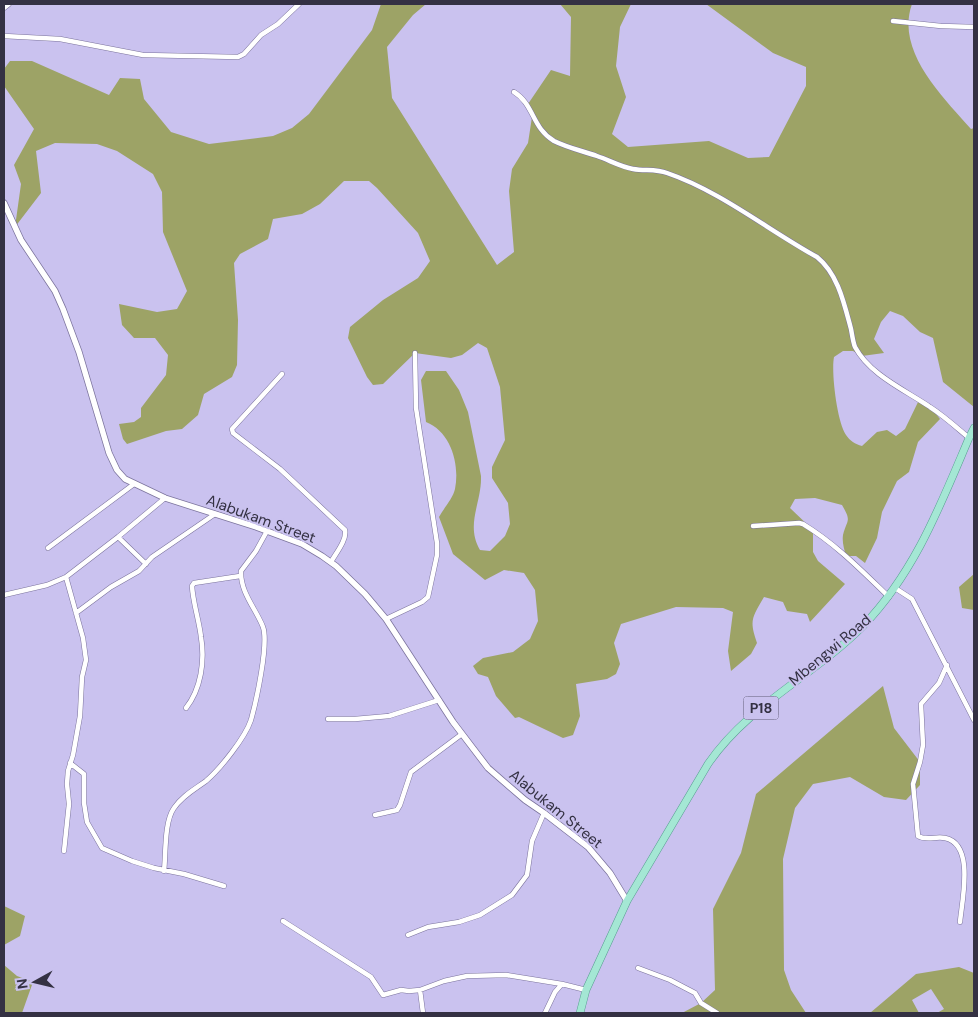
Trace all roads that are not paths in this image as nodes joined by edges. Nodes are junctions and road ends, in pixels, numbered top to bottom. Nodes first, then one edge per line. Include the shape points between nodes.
1 (9, 4) edge
2 (299, 4) edge
3 (4, 8) edge
4 (893, 21) dead end
5 (974, 26) edge
6 (4, 36) edge
7 (514, 92) dead end
8 (4, 203) edge
9 (415, 353) dead end
10 (282, 374) dead end
11 (974, 428) edge
12 (968, 438) junction
13 (134, 484) junction
14 (166, 498) junction
15 (215, 514) junction
16 (753, 526) dead end
17 (267, 531) junction
18 (118, 538) junction
19 (48, 548) dead end
20 (331, 562) junction
21 (146, 564) junction
22 (240, 576) junction
23 (66, 577) junction
24 (895, 588) junction
25 (4, 595) edge
26 (889, 597) junction
27 (76, 612) junction
28 (386, 619) junction
29 (947, 665) junction
30 (438, 700) junction
31 (186, 708) dead end
32 (328, 719) dead end
33 (974, 720) edge
34 (462, 734) junction
35 (70, 764) junction
36 (544, 813) junction
37 (375, 815) dead end
38 (64, 851) dead end
39 (164, 871) junction
40 (224, 886) dead end
41 (626, 901) junction
42 (283, 921) dead end
43 (960, 922) dead end
44 (408, 935) dead end
45 (638, 968) dead end
46 (562, 984) junction
47 (420, 990) junction
48 (586, 990) junction
49 (423, 1013) edge
50 (545, 1013) edge
51 (580, 1013) edge
52 (717, 1013) edge

1 - 3 street
2 - 6 street via 238,57 143,54 60,39
4 - 5 street
7 - 12 street via 528,104 540,131 553,140 633,169 667,172 706,189 817,257 839,290 855,346 862,356 886,379 931,408
8 - 13 street, Alabukam Street via 21,240 55,291 63,309 109,453 117,470
9 - 28 street via 416,408 437,555 428,597
10 - 20 street via 232,429 345,530 344,539
11 - 12 main road, Mbengwi Road / P18
12 - 24 main road, Mbengwi Road / P18 via 938,512
13 - 14 street, Alabukam Street
13 - 19 street
14 - 15 street, Alabukam Street
14 - 18 street
15 - 17 street, Alabukam Street
15 - 21 street
16 - 26 street via 803,524 834,545
17 - 20 street, Alabukam Street via 307,547
17 - 22 street
18 - 21 street
18 - 23 street
20 - 28 street, Alabukam Street
21 - 27 street
22 - 31 street via 194,583 192,586 202,638 202,662 200,681
22 - 39 street via 264,633 261,671 250,722 228,759 173,809 168,824
23 - 25 street
23 - 27 street
24 - 26 main road, Mbengwi Road / P18
24 - 29 street via 912,599
26 - 41 main road, Mbengwi Road / P18 via 829,656 779,693 720,745
27 - 35 street via 86,660 80,716
28 - 30 street, Alabukam Street
29 - 33 street
29 - 43 street via 939,683 921,704 923,745 913,784 918,836 955,842 963,855 965,870
30 - 32 street via 389,716
30 - 34 street, Alabukam Street
34 - 36 street, Alabukam Street via 499,779
34 - 37 street via 411,772 397,810
35 - 38 street
35 - 39 street via 84,774 87,822 102,848
36 - 41 street, Alabukam Street via 588,847 610,873
36 - 44 street via 532,841 527,876 512,896 480,915
39 - 40 street
41 - 48 main road, Mbengwi Road / P18
42 - 47 street via 366,973 383,995 401,990
45 - 52 street via 695,993 701,1003
46 - 47 street via 506,975 466,976
46 - 48 street
46 - 50 street via 554,992
47 - 49 street
48 - 51 main road, Mbengwi Road / P18

